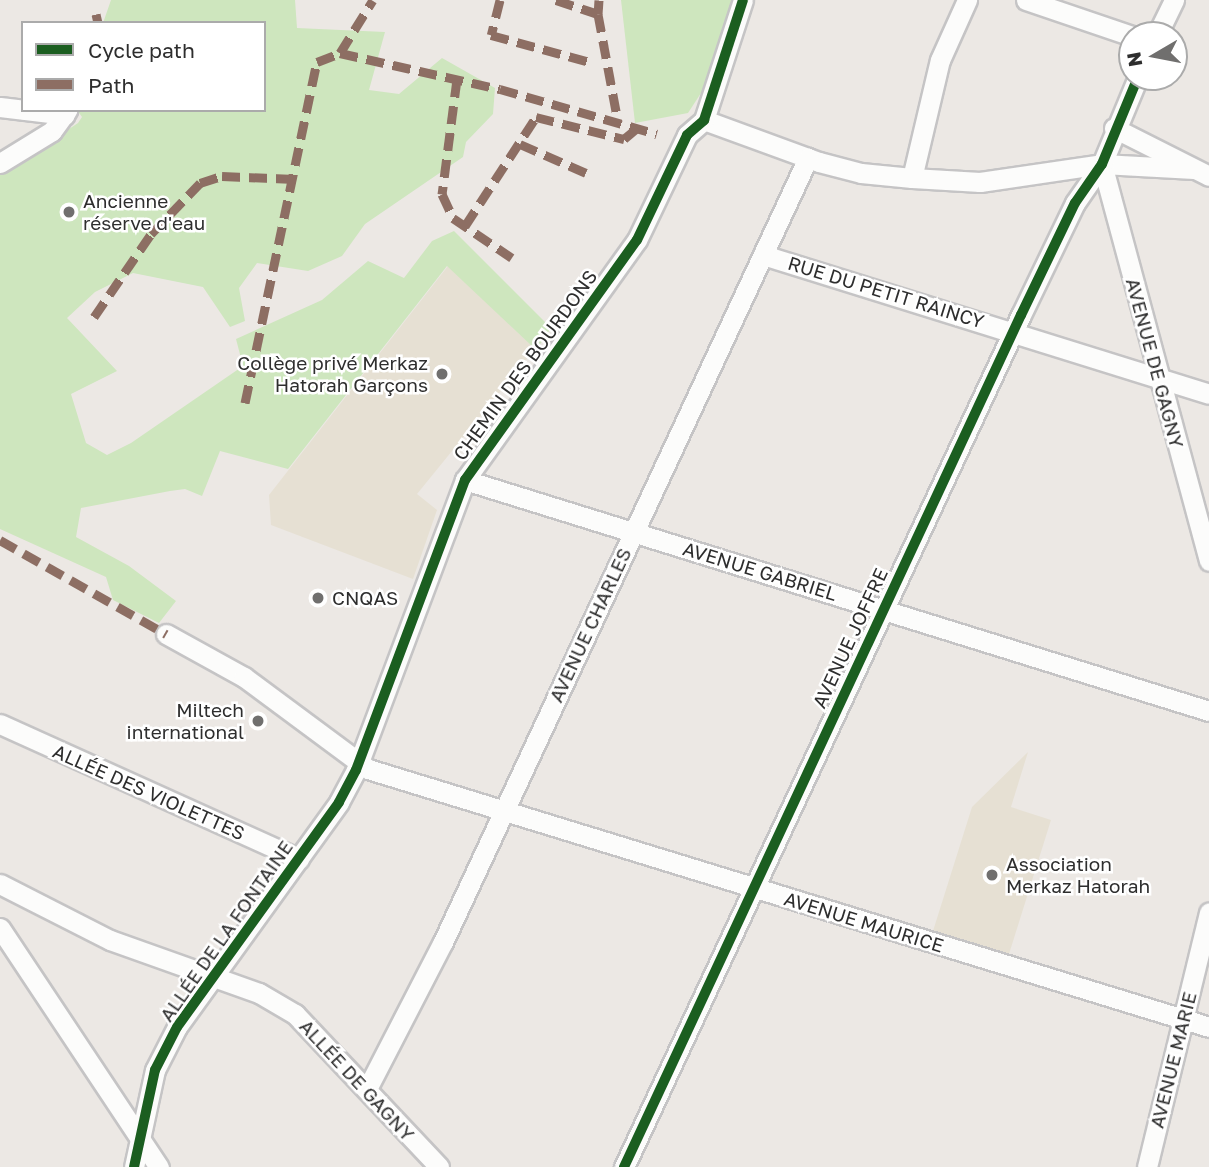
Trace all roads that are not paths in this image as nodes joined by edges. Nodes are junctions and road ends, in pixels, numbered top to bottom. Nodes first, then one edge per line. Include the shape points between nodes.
1 (743, 0) edge
2 (967, 0) edge
3 (1026, 0) edge
4 (1174, 0) edge
5 (1164, 21) edge
6 (1118, 31) edge
7 (1131, 91) edge
8 (0, 107) edge
9 (21, 110) edge
10 (66, 113) edge
11 (704, 120) junction
12 (1114, 128) junction
13 (808, 158) junction
14 (0, 163) edge
15 (1102, 164) junction
16 (1202, 172) edge
17 (912, 178) junction
18 (764, 255) junction
19 (1014, 330) junction
20 (1160, 379) junction
21 (1209, 394) edge
22 (465, 480) junction
23 (632, 533) junction
24 (1209, 561) edge
25 (884, 608) junction
26 (166, 635) dead end
27 (1209, 711) edge
28 (0, 724) edge
29 (358, 765) junction
30 (505, 811) junction
31 (299, 859) junction
32 (0, 884) edge
33 (754, 887) junction
34 (1209, 912) edge
35 (0, 928) edge
36 (214, 979) junction
37 (1183, 1019) junction
38 (1209, 1027) edge
39 (367, 1089) junction
40 (139, 1137) junction
41 (134, 1167) edge
42 (159, 1167) edge
43 (439, 1167) edge
44 (624, 1167) edge
45 (1147, 1167) edge

1 - 11 street, CHEMIN DES BOURDONS
2 - 17 street via 940,60
3 - 6 street
4 - 5 street
7 - 12 street, AVENUE JOFFRE
8 - 9 street
10 - 14 street via 52,131
11 - 13 street
11 - 22 street, CHEMIN DES BOURDONS via 687,135 637,240
12 - 15 street, AVENUE JOFFRE
12 - 16 street
13 - 17 street via 861,173
13 - 18 street, AVENUE CHARLES
15 - 16 street
15 - 17 street via 980,182
15 - 19 street, AVENUE JOFFRE via 1075,203
15 - 20 street, AVENUE DE GAGNY
18 - 19 street, RUE DU PETIT RAINCY
18 - 23 street, AVENUE CHARLES
19 - 20 street, RUE DU PETIT RAINCY
19 - 25 street, AVENUE JOFFRE
20 - 21 street, RUE DU PETIT RAINCY
20 - 24 street, AVENUE DE GAGNY
22 - 23 street, AVENUE GABRIEL
22 - 29 street, CHEMIN DES BOURDONS
23 - 25 street, AVENUE GABRIEL
23 - 30 street, AVENUE CHARLES
25 - 27 street, AVENUE GABRIEL
25 - 33 street, AVENUE JOFFRE
26 - 29 street via 244,677
28 - 31 street, ALLÉE DES VIOLETTES
29 - 30 street, AVENUE MAURICE
29 - 31 street, ALLÉE DE LA FONTAINE
30 - 33 street, AVENUE MAURICE
30 - 39 street, AVENUE CHARLES
31 - 36 street, ALLÉE DE LA FONTAINE
32 - 36 street, ALLÉE DE GAGNY via 110,940
33 - 37 street, AVENUE MAURICE
33 - 44 street, AVENUE JOFFRE
34 - 37 street, AVENUE MARIE
35 - 40 street
36 - 39 street, ALLÉE DE GAGNY via 259,993 295,1014
36 - 40 street, ALLÉE DE LA FONTAINE via 177,1027 155,1070
37 - 38 street, AVENUE MAURICE
37 - 45 street, AVENUE MARIE
39 - 43 street, ALLÉE DE GAGNY
40 - 41 street, ALLÉE DE LA FONTAINE
40 - 42 street

